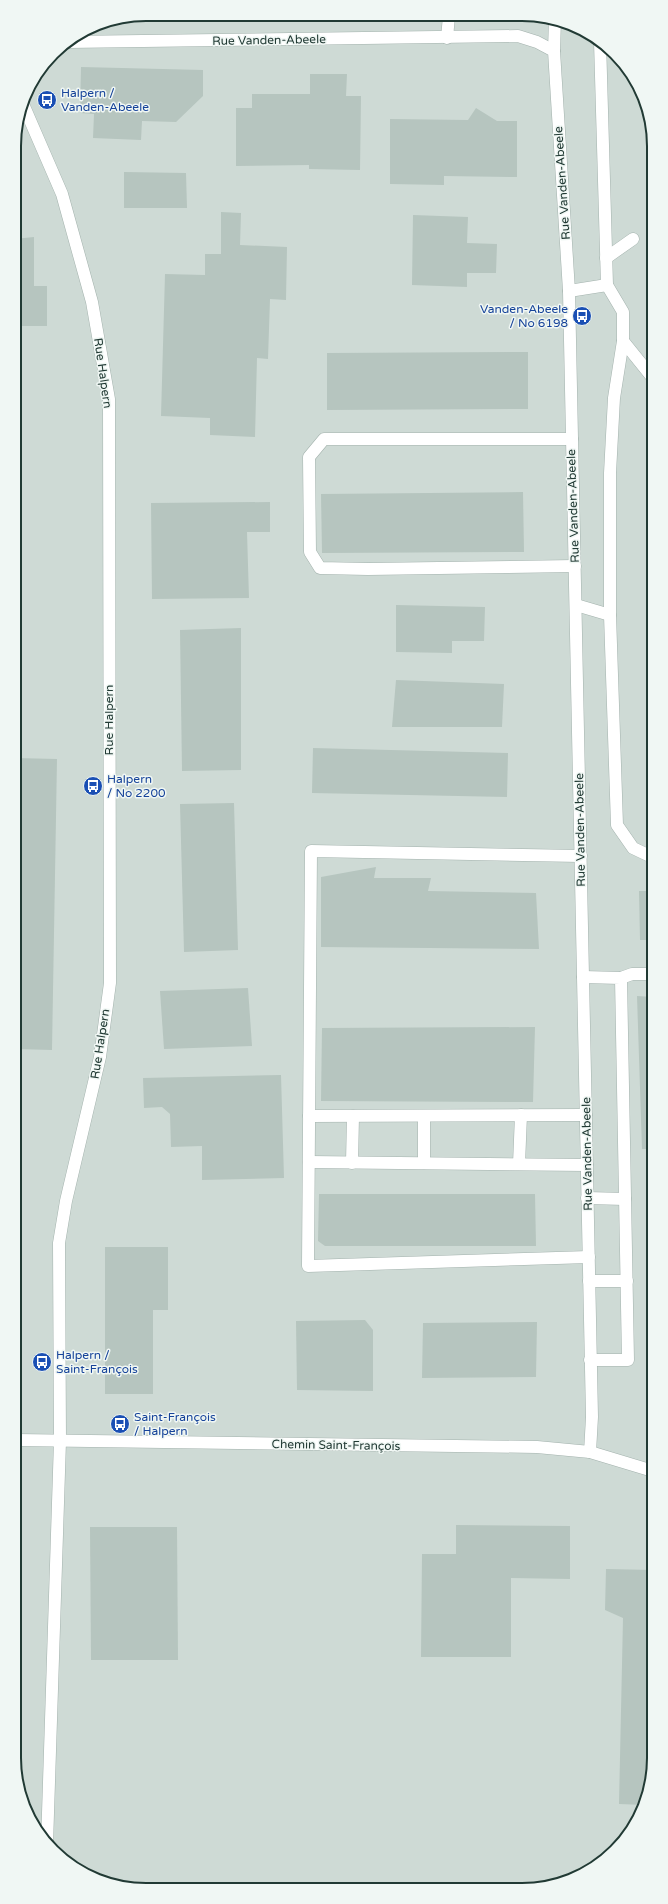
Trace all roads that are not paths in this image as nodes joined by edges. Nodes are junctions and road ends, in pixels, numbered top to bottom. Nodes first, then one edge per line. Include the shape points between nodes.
1 (449, 21) edge
2 (555, 26) edge
3 (447, 38) junction
4 (77, 42) edge
5 (600, 49) edge
6 (554, 51) junction
7 (26, 111) edge
8 (633, 238) dead end
9 (606, 258) junction
10 (607, 285) junction
11 (569, 291) junction
12 (623, 341) junction
13 (647, 371) edge
14 (572, 440) junction
15 (575, 566) junction
16 (576, 605) junction
17 (610, 615) junction
18 (647, 855) edge
19 (581, 856) junction
20 (647, 974) edge
21 (583, 977) junction
22 (621, 978) junction
23 (586, 1115) junction
24 (309, 1116) junction
25 (353, 1116) junction
26 (424, 1116) junction
27 (521, 1116) junction
28 (309, 1162) junction
29 (352, 1162) junction
30 (424, 1163) junction
31 (519, 1164) junction
32 (587, 1165) junction
33 (587, 1198) junction
34 (625, 1199) junction
35 (588, 1257) junction
36 (626, 1280) junction
37 (589, 1281) junction
38 (590, 1360) junction
39 (21, 1440) edge
40 (60, 1441) junction
41 (590, 1452) junction
42 (647, 1469) edge
43 (47, 1834) edge

1 - 3 street
2 - 6 street
3 - 4 street, Rue Vanden-Abeele
3 - 6 street, Rue Vanden-Abeele via 518,36
5 - 9 street
6 - 11 street, Rue Vanden-Abeele
7 - 40 street, Rue Halpern via 62,194 92,302 109,399 110,983 100,1057 66,1201 59,1243
8 - 9 street
9 - 10 street
10 - 11 street
10 - 12 street via 624,312
11 - 14 street, Rue Vanden-Abeele
12 - 13 street
12 - 17 street via 614,398 610,473
14 - 15 street, Rue Vanden-Abeele
14 - 15 street via 324,439 309,457 310,552 320,568
15 - 16 street, Rue Vanden-Abeele
16 - 17 street
16 - 19 street, Rue Vanden-Abeele
17 - 18 street via 617,825 633,848
19 - 21 street, Rue Vanden-Abeele
19 - 24 street via 311,851
20 - 22 street via 632,974
21 - 22 street
21 - 23 street, Rue Vanden-Abeele
22 - 34 street
23 - 27 street
23 - 32 street, Rue Vanden-Abeele
24 - 25 street
24 - 28 street
25 - 26 street
25 - 29 street
26 - 27 street
26 - 30 street
27 - 31 street
28 - 29 street
28 - 35 street via 308,1266
29 - 30 street
30 - 31 street
31 - 32 street
32 - 33 street, Rue Vanden-Abeele
33 - 34 street
33 - 35 street, Rue Vanden-Abeele
34 - 36 street
35 - 37 street, Rue Vanden-Abeele
36 - 37 street
36 - 38 street via 628,1360
37 - 38 street, Rue Vanden-Abeele
38 - 41 street, Rue Vanden-Abeele
39 - 40 street, Chemin Saint-François
40 - 41 street, Chemin Saint-François via 537,1447
40 - 43 street, Rue Halpern
41 - 42 street, Chemin Saint-François

